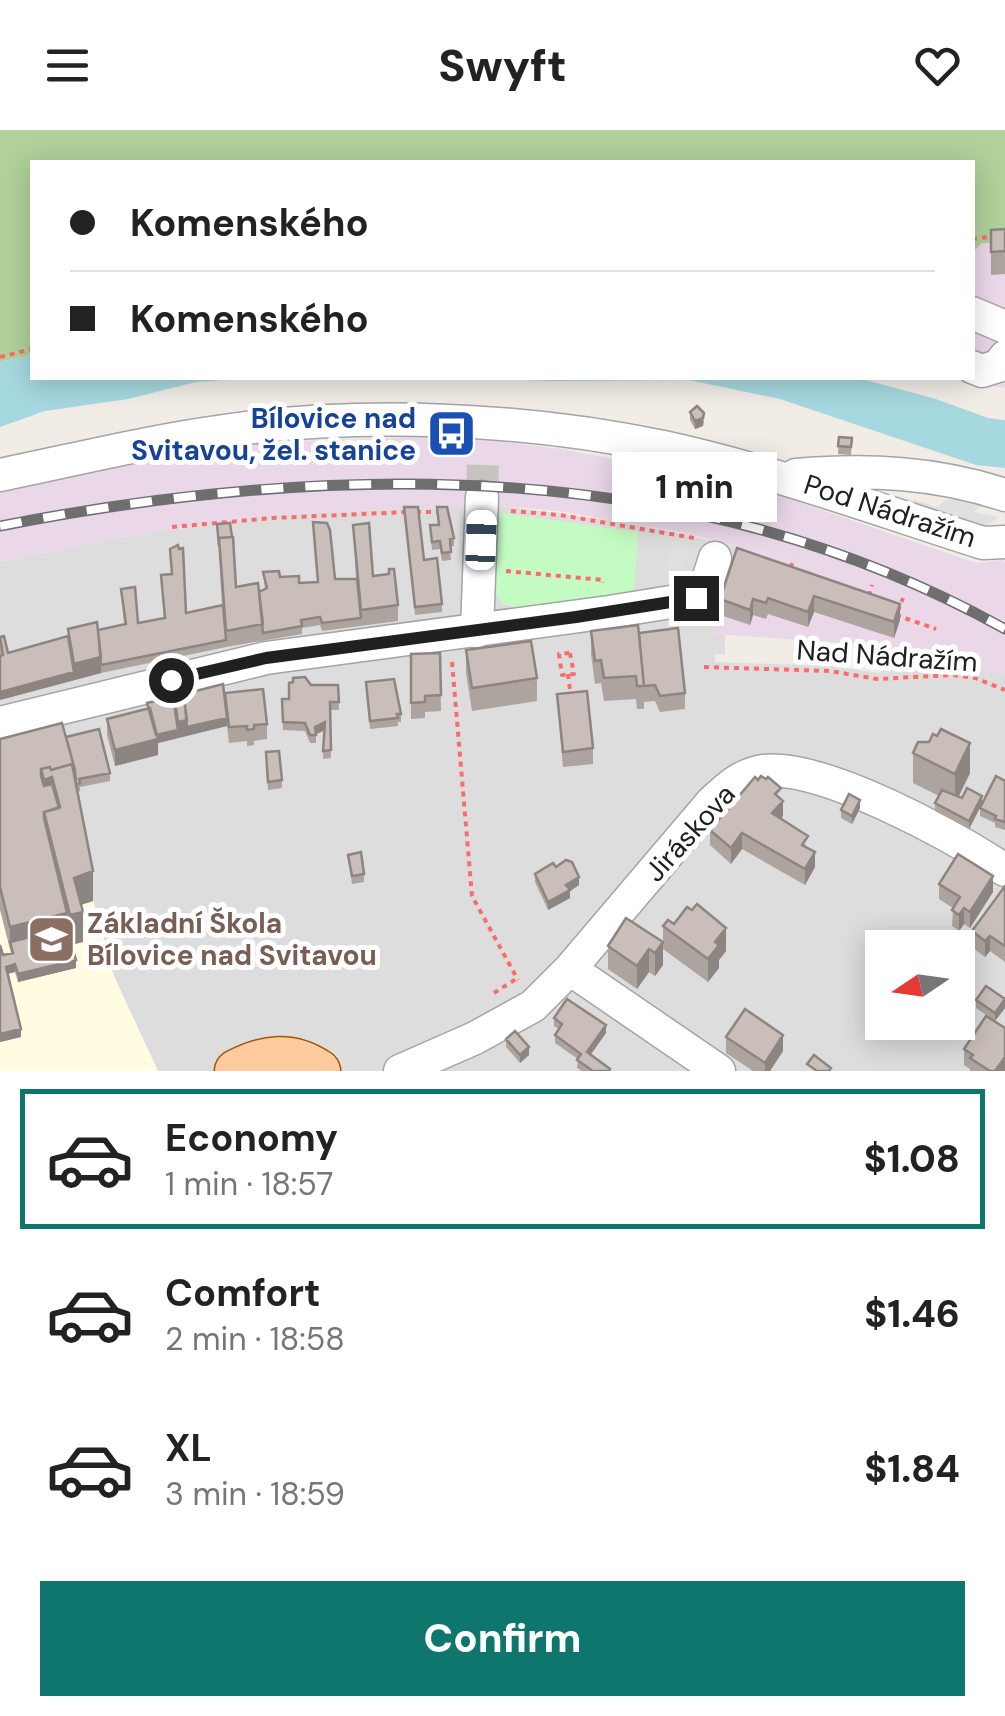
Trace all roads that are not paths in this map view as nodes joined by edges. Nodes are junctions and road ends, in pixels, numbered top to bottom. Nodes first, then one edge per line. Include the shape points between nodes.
1 (975, 314) edge
2 (1005, 327) edge
3 (0, 475) edge
4 (781, 476) junction
5 (1005, 496) edge
6 (482, 505) tunnel mouth
7 (1004, 542) edge
8 (708, 547) road end
9 (477, 631) junction
10 (0, 723) edge
11 (1005, 870) edge
12 (570, 969) junction
13 (236, 1071) edge
14 (319, 1071) edge
15 (400, 1071) edge
16 (719, 1071) edge

1 - 2 street
3 - 4 street, Pod Nádražím via 224,431 380,421 484,441 658,446
4 - 5 street via 887,470
4 - 7 street, Pod Nádražím via 983,543
6 - 9 street
8 - 9 street via 708,583 696,598
9 - 10 street via 266,658
11 - 12 street, Jiráskova via 850,788 760,772 738,779 710,803
12 - 15 street, Jiráskova via 533,1006
12 - 16 street
13 - 14 main road via 281,1058

